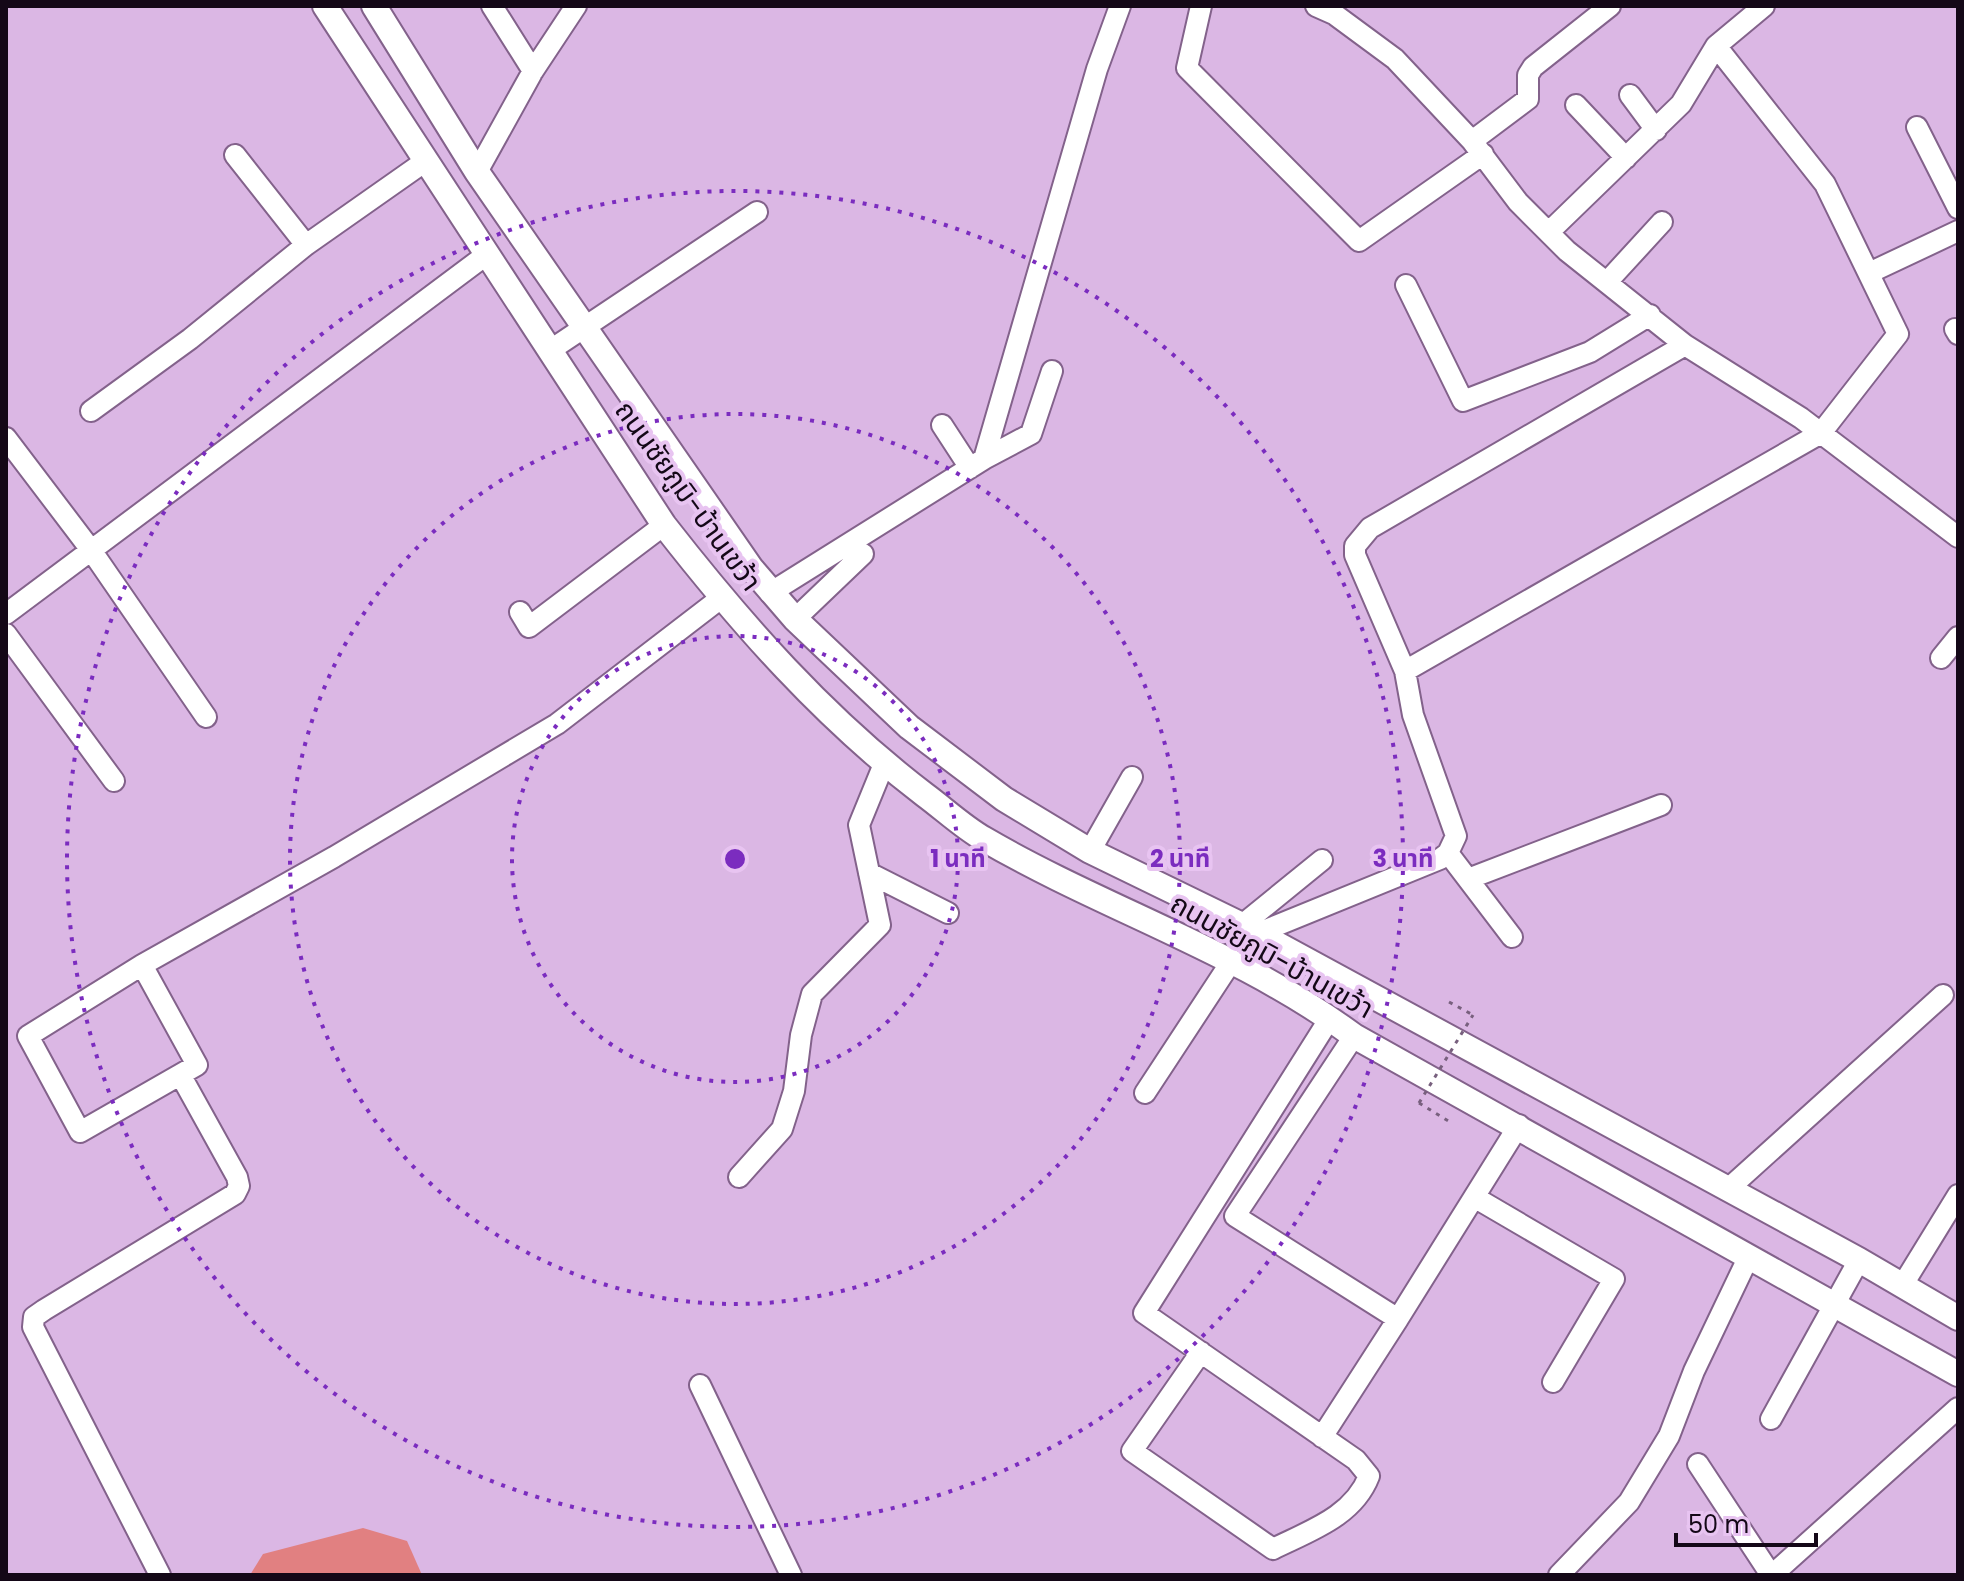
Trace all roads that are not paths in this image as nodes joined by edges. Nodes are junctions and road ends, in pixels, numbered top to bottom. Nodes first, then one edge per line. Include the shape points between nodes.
1 (325, 6) edge
2 (374, 6) edge
3 (492, 6) edge
4 (576, 6) edge
5 (1120, 6) edge
6 (1201, 6) edge
7 (1610, 6) edge
8 (1764, 6) edge
9 (1332, 9) edge
10 (1716, 46) junction
11 (533, 71) junction
12 (1630, 95) dead end
13 (1576, 105) dead end
14 (1917, 127) dead end
15 (1656, 130) junction
16 (1478, 148) junction
17 (235, 155) dead end
18 (1626, 158) junction
19 (427, 160) junction
20 (477, 172) junction
21 (1958, 208) edge
22 (757, 212) dead end
23 (1662, 222) dead end
24 (1550, 231) junction
25 (1958, 231) edge
26 (306, 245) junction
27 (486, 255) junction
28 (1869, 273) junction
29 (1607, 282) junction
30 (1406, 285) dead end
31 (1650, 315) junction
32 (584, 329) junction
33 (1685, 345) junction
34 (549, 351) junction
35 (1052, 371) dead end
36 (91, 411) dead end
37 (942, 425) dead end
38 (1821, 433) junction
39 (6, 438) edge
40 (977, 464) junction
41 (664, 525) junction
42 (1957, 534) edge
43 (91, 550) junction
44 (863, 554) dead end
45 (770, 593) junction
46 (721, 598) junction
47 (520, 612) dead end
48 (6, 614) edge
49 (795, 619) junction
50 (6, 634) edge
51 (1958, 637) edge
52 (1941, 658) dead end
53 (1405, 671) junction
54 (206, 717) dead end
55 (884, 764) junction
56 (1132, 777) dead end
57 (114, 781) dead end
58 (1661, 805) dead end
59 (1090, 851) junction
60 (1448, 853) junction
61 (1322, 860) dead end
62 (869, 873) junction
63 (1468, 879) junction
64 (948, 913) dead end
65 (1249, 929) junction
66 (1512, 937) dead end
67 (1231, 962) junction
68 (142, 965) junction
69 (1943, 995) dead end
70 (1330, 1018) junction
71 (1354, 1036) junction
72 (181, 1076) junction
73 (1145, 1093) dead end
74 (1519, 1125) junction
75 (739, 1177) dead end
76 (1727, 1190) junction
77 (1958, 1195) edge
78 (1474, 1197) junction
79 (1749, 1256) junction
80 (1859, 1260) junction
81 (1902, 1286) junction
82 (1834, 1302) junction
83 (1958, 1318) edge
84 (1398, 1319) junction
85 (1201, 1352) junction
86 (1958, 1374) edge
87 (1553, 1382) dead end
88 (700, 1385) dead end
89 (1958, 1408) edge
90 (1771, 1419) dead end
91 (1322, 1437) junction
92 (1698, 1464) dead end
93 (1778, 1573) edge
94 (160, 1575) edge
95 (791, 1575) edge
96 (1559, 1575) edge

1 - 19 main road, ถนนชัยภูมิ-บ้านเขว้า
2 - 20 main road, ถนนชัยภูมิ-บ้านเขว้า
3 - 11 street
4 - 11 street
5 - 40 street
6 - 16 street via 1187,68 1359,241
7 - 16 street via 1533,67 1528,99
8 - 10 street
9 - 16 street via 1395,59
10 - 15 street via 1681,104
10 - 28 street via 1825,184
11 - 20 street
12 - 15 street
13 - 18 street
14 - 21 street
15 - 18 street
16 - 24 street via 1518,202
17 - 26 street
18 - 24 street
19 - 26 street
19 - 27 main road, ถนนชัยภูมิ-บ้านเขว้า
20 - 32 main road, ถนนชัยภูมิ-บ้านเขว้า
22 - 32 street
23 - 29 street
24 - 29 street
25 - 28 street
26 - 36 street
27 - 34 main road, ถนนชัยภูมิ-บ้านเขว้า
27 - 43 street
28 - 38 street via 1898,334
29 - 31 street
30 - 31 street via 1463,401 1590,352
31 - 33 street
32 - 34 street
32 - 45 main road, ถนนชัยภูมิ-บ้านเขว้า
33 - 38 street
33 - 53 street via 1370,528 1359,540 1355,555
34 - 41 main road, ถนนชัยภูมิ-บ้านเขว้า
35 - 40 street via 1031,434
37 - 40 street
38 - 42 street
38 - 53 street
39 - 43 street
40 - 45 street
41 - 46 main road, ถนนชัยภูมิ-บ้านเขว้า
41 - 47 street via 529,627
43 - 48 street
43 - 54 street
44 - 49 street
45 - 49 main road, ถนนชัยภูมิ-บ้านเขว้า
46 - 55 main road, ถนนชัยภูมิ-บ้านเขว้า via 805,691
46 - 68 street via 557,724
49 - 59 main road, ถนนชัยภูมิ-บ้านเขว้า via 909,727 1004,799
50 - 57 street
51 - 52 street
53 - 60 street via 1413,715 1455,826
55 - 62 street via 859,825
55 - 67 main road, ถนนชัยภูมิ-บ้านเขว้า via 982,838
56 - 59 street
58 - 63 street
59 - 65 main road, ถนนชัยภูมิ-บ้านเขว้า
60 - 63 street
60 - 65 street
61 - 65 street
62 - 64 street
62 - 75 street via 880,925 812,994 782,1129
63 - 66 street
65 - 76 main road, ถนนชัยภูมิ-บ้านเขว้า
67 - 70 main road, ถนนชัยภูมิ-บ้านเขว้า
67 - 73 street
68 - 72 street via 197,1065
68 - 72 street via 28,1036 80,1132
69 - 76 street
70 - 71 main road, ถนนชัยภูมิ-บ้านเขว้า
70 - 85 street via 1144,1313
71 - 74 main road, ถนนชัยภูมิ-บ้านเขว้า
71 - 84 street via 1235,1216
72 - 94 street via 237,1177 235,1194 44,1310 34,1317 33,1327
74 - 78 street
74 - 79 main road, ถนนชัยภูมิ-บ้านเขว้า
76 - 80 main road, ถนนชัยภูมิ-บ้านเขว้า
77 - 81 street
78 - 84 street
78 - 87 street via 1614,1279
79 - 82 main road, ถนนชัยภูมิ-บ้านเขว้า
79 - 96 street via 1669,1436 1629,1502
80 - 81 main road, ถนนชัยภูมิ-บ้านเขว้า
80 - 82 street
81 - 83 main road, ถนนชัยภูมิ-บ้านเขว้า
82 - 86 main road, ถนนชัยภูมิ-บ้านเขว้า
82 - 90 street
84 - 91 street
85 - 91 street
85 - 91 street via 1132,1451 1273,1549 1335,1518 1363,1492 1369,1476 1356,1460
88 - 95 street
89 - 93 street
92 - 93 street

